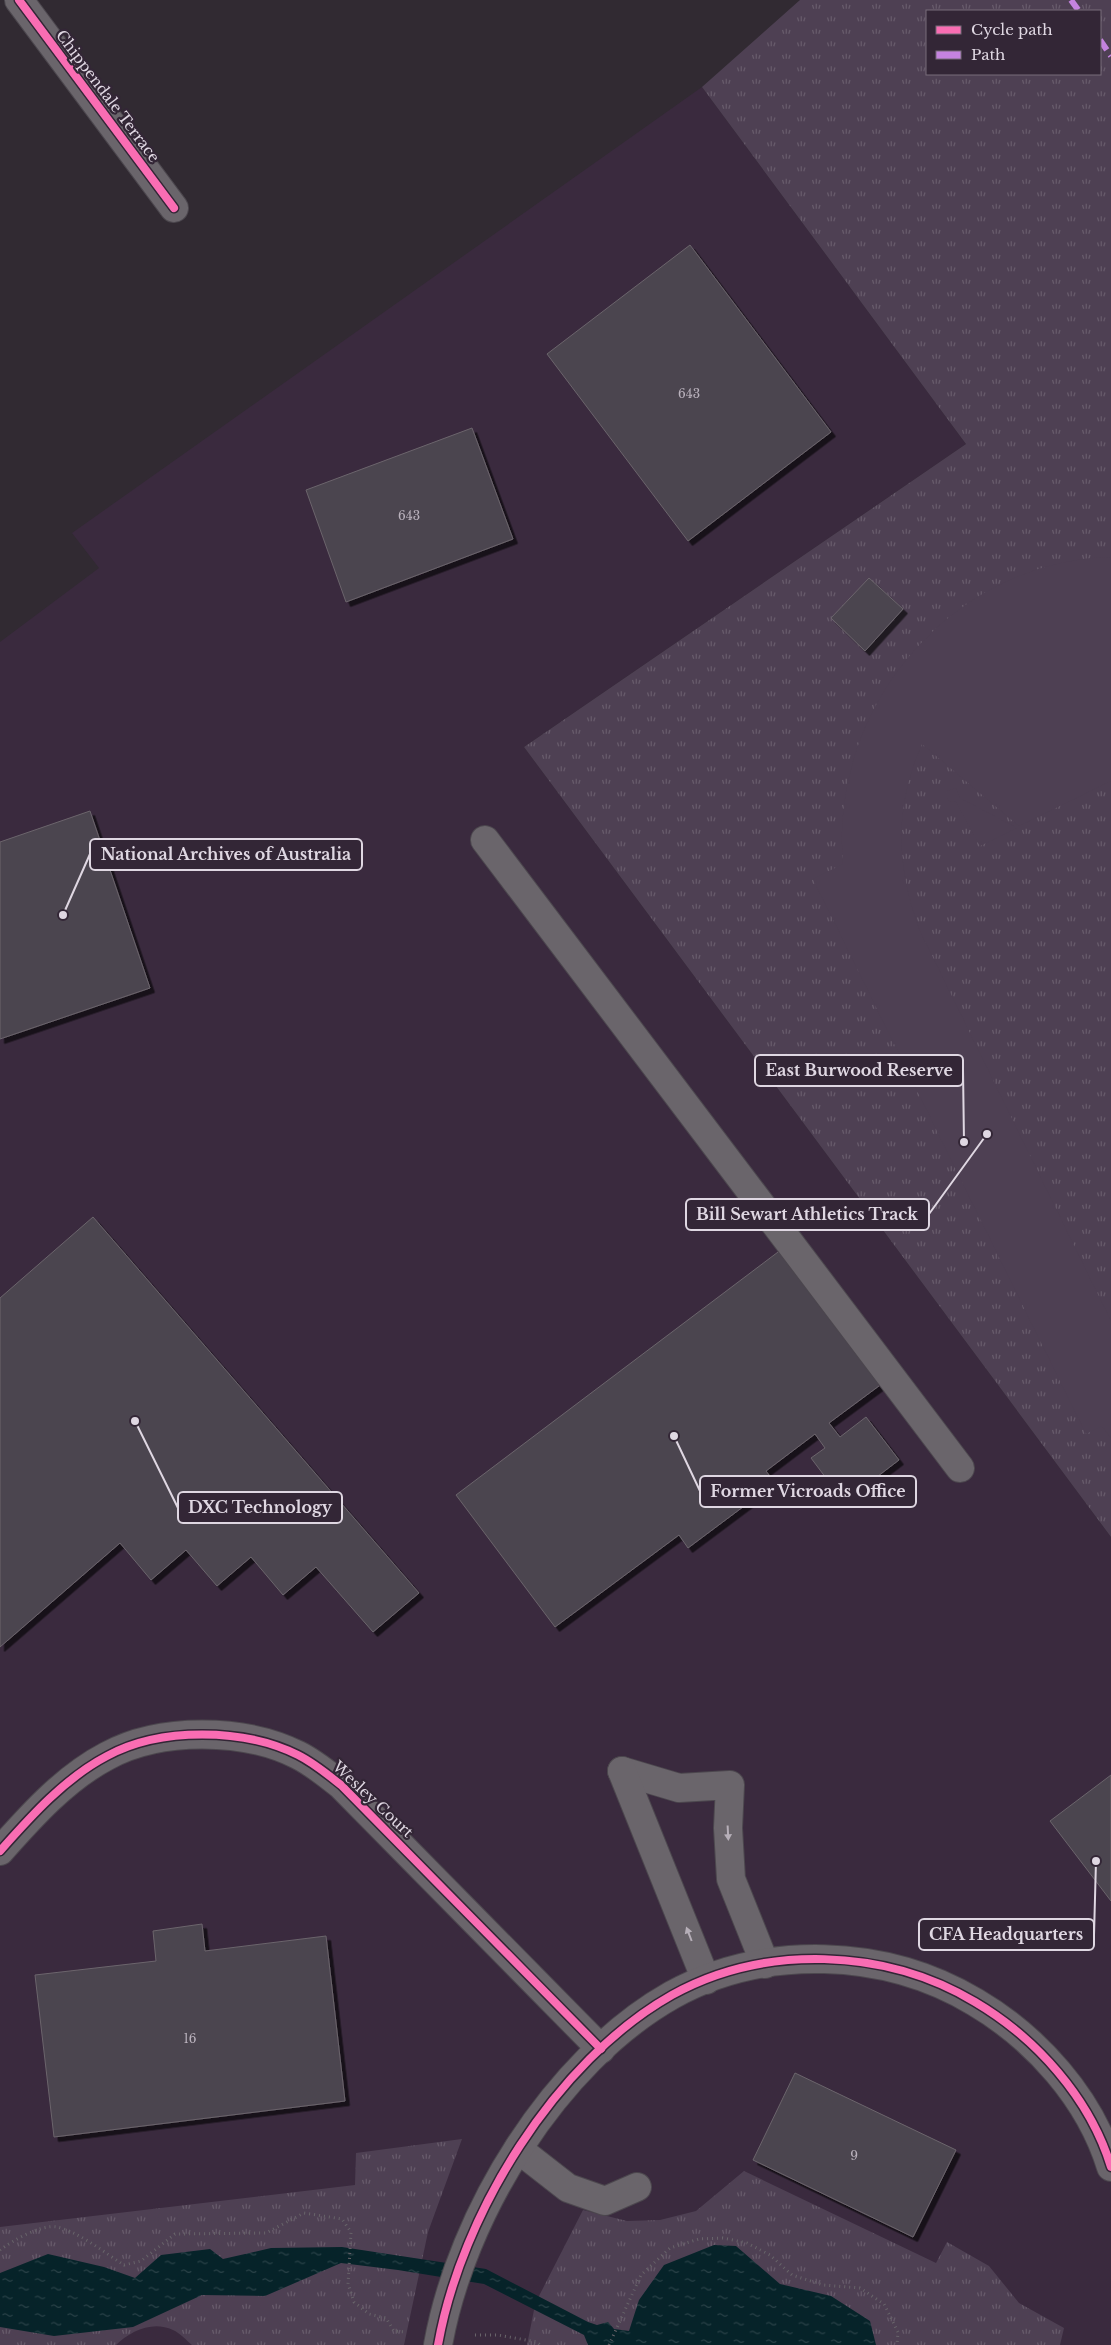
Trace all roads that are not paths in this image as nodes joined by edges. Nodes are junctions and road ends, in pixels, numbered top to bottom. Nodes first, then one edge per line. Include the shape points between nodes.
1 (19, 0) edge
2 (174, 208) dead end
3 (485, 840) dead end
4 (960, 1468) dead end
5 (0, 1851) edge
6 (765, 1964) junction
7 (706, 1980) junction
8 (600, 2050) junction
9 (518, 2149) junction
10 (1111, 2167) edge
11 (637, 2187) dead end
12 (439, 2340) edge

1 - 2 street, Chippendale Terrace
3 - 4 street
5 - 8 street, Wesley Court via 51,1797 108,1756 164,1736 215,1735 269,1745 318,1766 341,1785
6 - 7 street
7 -> 6 street via 622,1770 679,1788 730,1785 728,1828 732,1880
6 - 10 street via 808,1959 874,1963 948,1987 976,2002 1016,2030 1064,2080 1097,2133
7 - 8 street via 644,2013
8 - 9 street via 568,2084
9 - 11 street via 568,2188 605,2200
9 - 12 street via 486,2202 461,2261

